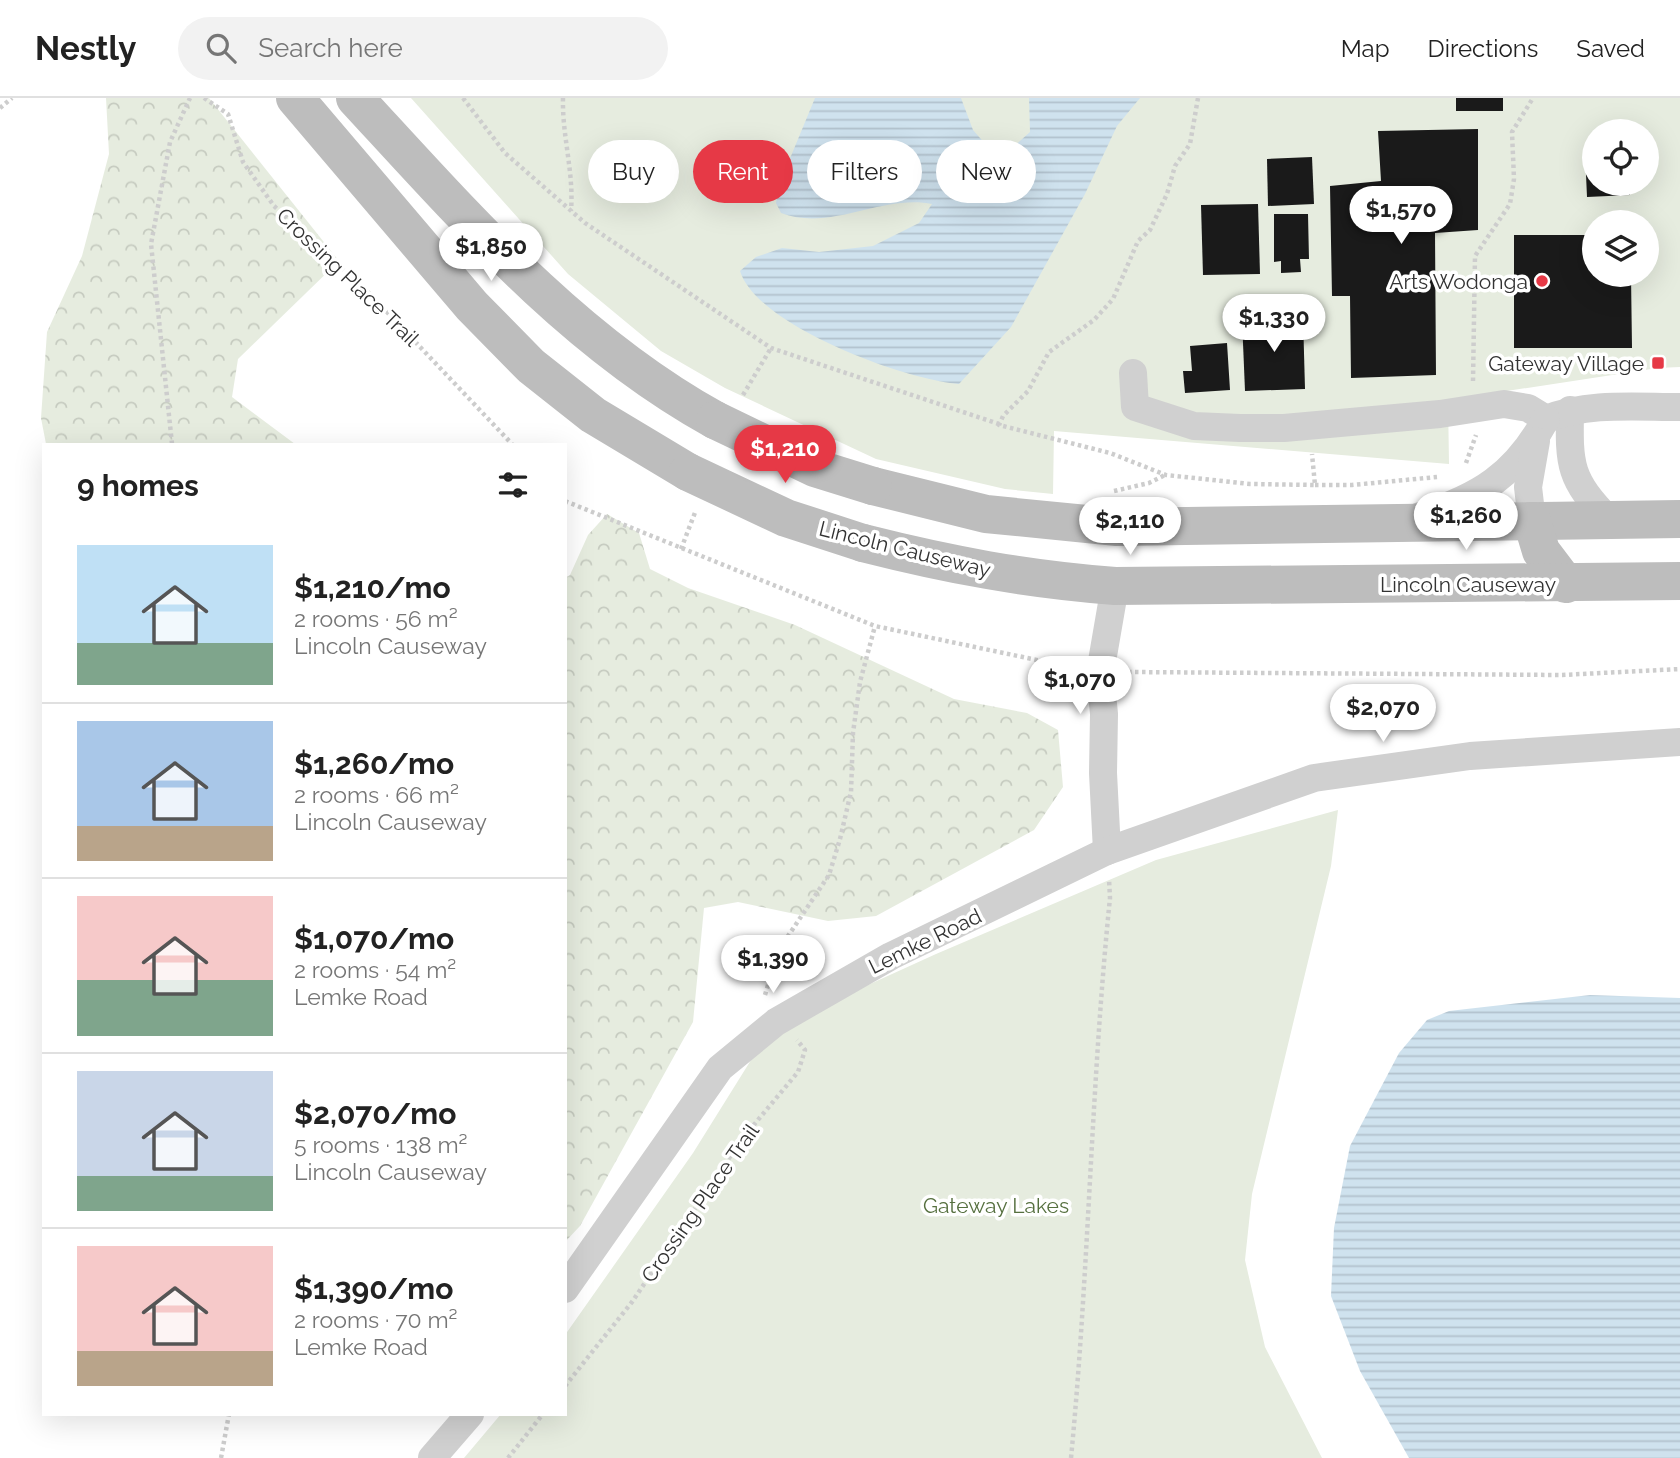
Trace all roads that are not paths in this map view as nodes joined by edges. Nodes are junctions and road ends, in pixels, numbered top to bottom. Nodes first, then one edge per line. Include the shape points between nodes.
1 (295, 98) edge
2 (355, 98) edge
3 (1133, 373) dead end
4 (1680, 407) edge
5 (1551, 421) junction
6 (1680, 519) edge
7 (1532, 521) junction
8 (1610, 521) junction
9 (1398, 523) junction
10 (1117, 527) junction
11 (1680, 581) edge
12 (1566, 584) junction
13 (1115, 586) junction
14 (1680, 742) edge
15 (1107, 851) junction
16 (567, 1286) edge
17 (468, 1416) edge
18 (432, 1458) edge

1 - 13 main road, Lincoln Causeway, bridge via 472,306 531,366 593,415 688,472 786,518 863,543 965,568
2 - 10 main road, bridge via 552,303 667,394 815,468 873,486 986,514
3 - 5 street via 1135,407 1194,426 1284,428 1504,404 1528,408
4 - 5 street
5 - 7 street via 1528,487
5 - 8 street via 1584,493
5 - 9 street via 1514,468 1487,487
6 - 8 main road
7 - 8 main road
7 - 9 main road
7 - 12 main road via 1541,551
9 - 10 main road
10 - 13 main road
11 - 12 main road, Lincoln Causeway
12 - 13 main road, Lincoln Causeway
13 - 15 street via 1100,673
14 - 15 street via 1470,756 1314,778
15 - 16 street, Lemke Road via 891,956 776,1023 720,1068
17 - 18 street

